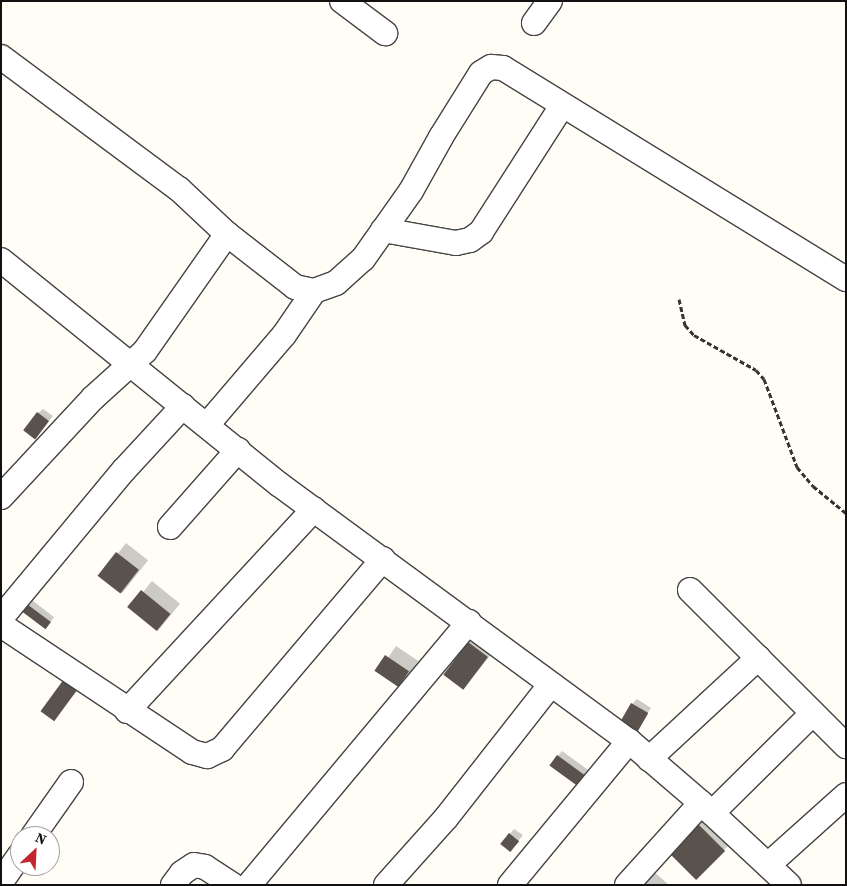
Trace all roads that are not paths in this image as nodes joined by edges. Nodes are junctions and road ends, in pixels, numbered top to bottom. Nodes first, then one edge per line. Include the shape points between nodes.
1 (342, 1) edge
2 (550, 1) edge
3 (534, 23) dead end
4 (385, 33) dead end
5 (1, 57) edge
6 (562, 106) junction
7 (383, 230) junction
8 (227, 234) junction
9 (1, 260) edge
10 (846, 279) edge
11 (314, 291) junction
12 (132, 364) junction
13 (183, 406) junction
14 (207, 425) junction
15 (238, 450) junction
16 (1, 497) edge
17 (314, 509) junction
18 (170, 527) dead end
19 (383, 559) junction
20 (690, 590) dead end
21 (1, 618) edge
22 (469, 622) junction
23 (1, 625) edge
24 (758, 658) junction
25 (550, 684) junction
26 (127, 711) junction
27 (813, 713) junction
28 (628, 741) junction
29 (846, 746) edge
30 (649, 759) junction
31 (72, 782) dead end
32 (846, 795) edge
33 (706, 808) junction
34 (41, 826) edge
35 (768, 865) junction
36 (10, 869) edge
37 (1, 882) edge
38 (173, 885) edge
39 (233, 885) edge
40 (249, 885) edge
41 (386, 885) edge
42 (510, 885) edge
43 (627, 885) edge
44 (790, 885) edge

1 - 4 street
2 - 3 street
5 - 8 street via 179,189
6 - 7 street via 481,232 470,240 456,243
6 - 7 street via 503,68 491,67 481,73 411,191
6 - 10 street
7 - 11 street via 363,258 336,283
8 - 11 street via 295,287
8 - 12 street via 145,352
9 - 12 street
11 - 14 street via 284,335
12 - 13 street
12 - 16 street via 93,398
13 - 14 street
13 - 21 street via 124,470
14 - 15 street
15 - 17 street
15 - 18 street
17 - 19 street
17 - 26 street
19 - 22 street
19 - 26 street via 222,749 207,756 192,752
20 - 24 street
22 - 25 street
22 - 40 street
23 - 26 street
24 - 27 street
24 - 30 street
25 - 28 street
25 - 41 street via 446,818
27 - 29 street
27 - 33 street
28 - 30 street
28 - 42 street
30 - 33 street
31 - 34 street
32 - 35 street
33 - 35 street
33 - 43 street
35 - 44 street
36 - 37 street
38 - 39 street via 182,873 194,866 205,867

